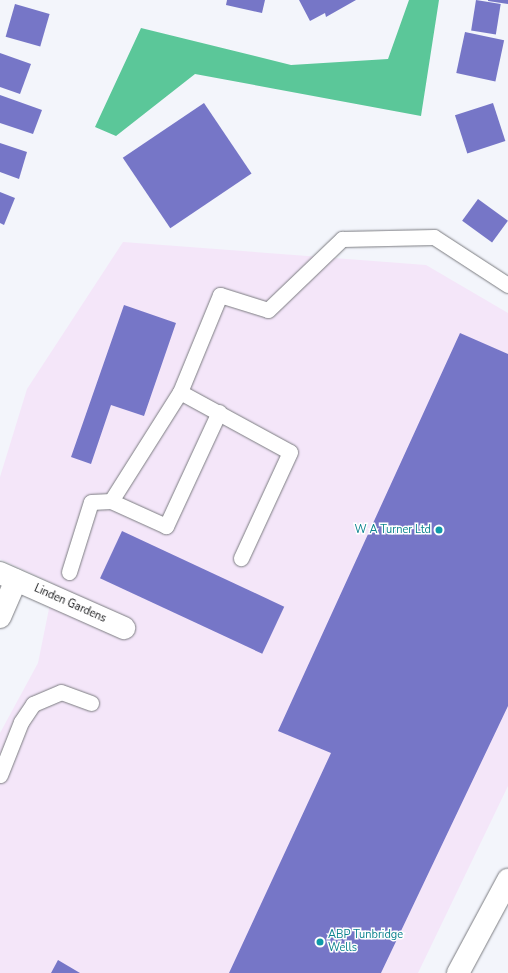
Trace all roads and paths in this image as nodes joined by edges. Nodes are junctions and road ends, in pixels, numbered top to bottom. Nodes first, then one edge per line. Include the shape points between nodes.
1 (508, 285) edge
2 (180, 392) junction
3 (218, 412) junction
4 (112, 501) junction
5 (241, 558) dead end
6 (69, 572) dead end
7 (8, 576) edge
8 (0, 617) edge
9 (124, 628) dead end
10 (91, 702) dead end
11 (0, 775) edge
12 (508, 880) edge
13 (458, 973) edge

1 - 2 lane via 434,237 342,238 268,310 220,295
2 - 3 lane
2 - 4 lane
3 - 4 lane via 166,526
3 - 5 lane via 290,452
4 - 6 lane via 91,502
7 - 8 street, Linden Gardens
7 - 9 street, Linden Gardens
10 - 11 lane via 61,692 33,704 21,722
12 - 13 street

